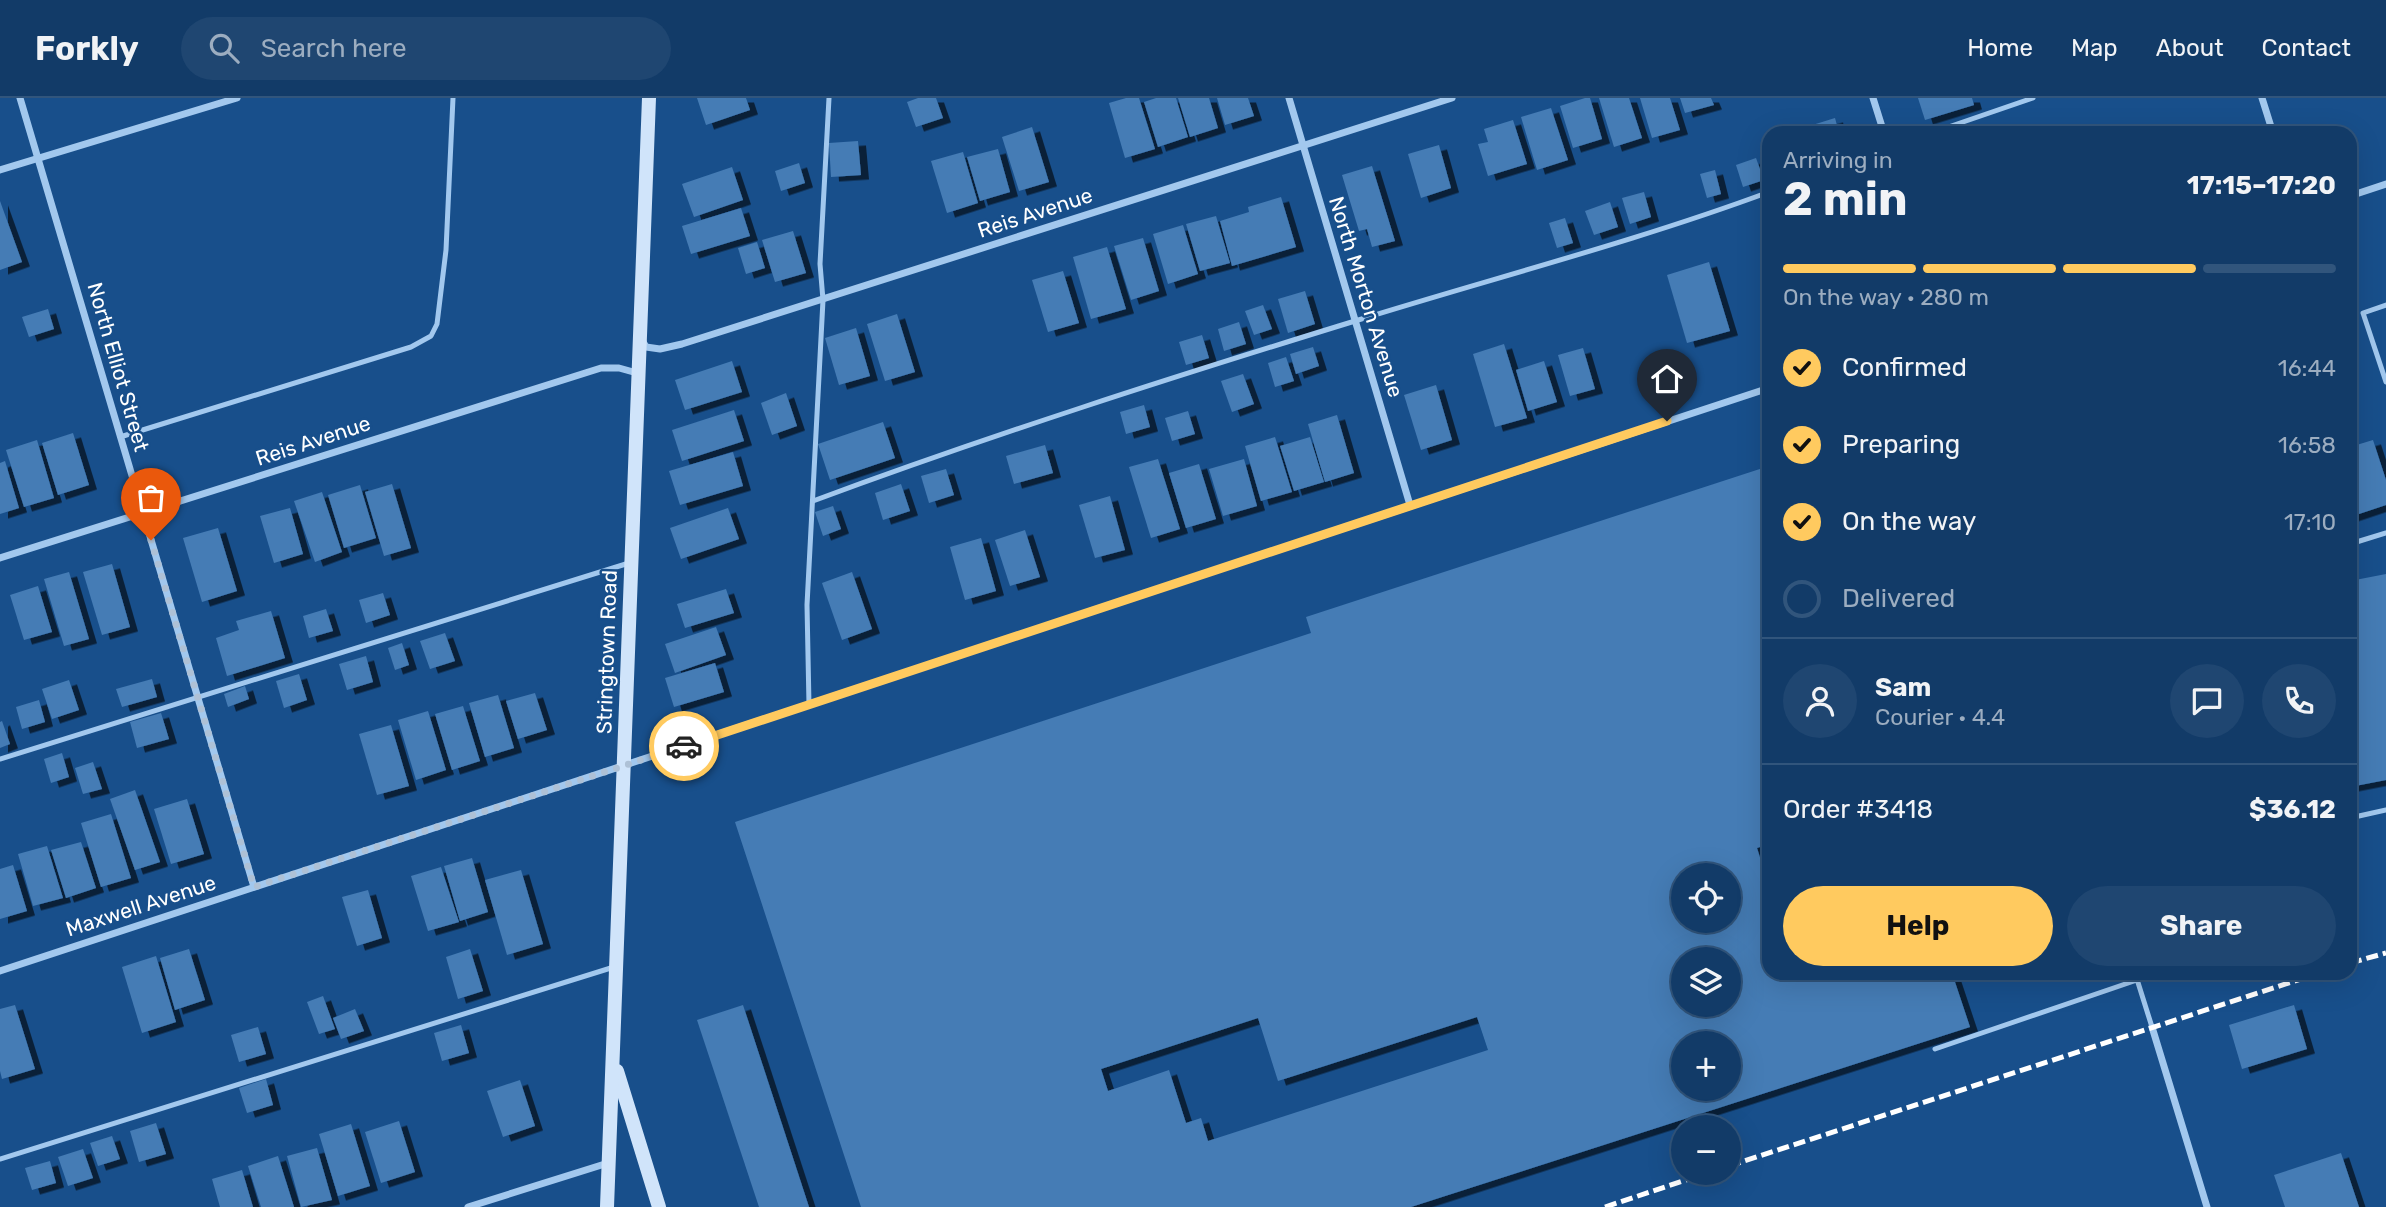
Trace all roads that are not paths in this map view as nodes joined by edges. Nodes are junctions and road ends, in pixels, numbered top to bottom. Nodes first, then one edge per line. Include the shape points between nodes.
1 (20, 98) edge
2 (237, 98) edge
3 (453, 98) edge
4 (649, 98) edge
5 (828, 98) edge
6 (1289, 98) edge
7 (1452, 98) edge
8 (1873, 98) edge
9 (2033, 98) edge
10 (2262, 98) edge
11 (1882, 126) edge
12 (1951, 126) edge
13 (2271, 126) edge
14 (1303, 145) junction
15 (39, 158) junction
16 (0, 170) edge
17 (2386, 184) edge
18 (1762, 194) edge
19 (2357, 194) edge
20 (823, 300) junction
21 (2386, 305) edge
22 (1355, 321) junction
23 (639, 330) junction
24 (637, 373) junction
25 (2386, 382) edge
26 (1762, 390) edge
27 (120, 437) junction
28 (813, 500) junction
29 (1410, 505) junction
30 (144, 513) junction
31 (2386, 533) edge
32 (2357, 542) edge
33 (0, 558) edge
34 (632, 562) junction
35 (198, 697) junction
36 (808, 705) junction
37 (0, 759) edge
38 (624, 766) junction
39 (2386, 810) edge
40 (2357, 816) edge
41 (254, 887) junction
42 (617, 966) junction
43 (0, 971) edge
44 (2125, 980) edge
45 (2137, 980) edge
46 (2152, 1027) joint
47 (1935, 1049) dead end
48 (613, 1060) junction
49 (0, 1159) edge
50 (608, 1162) junction
51 (468, 1207) edge
52 (607, 1207) edge
53 (659, 1207) edge
54 (2207, 1207) edge

1 - 15 street, North Elliot Street
2 - 15 street
3 - 27 lane via 446,250 437,324 431,336 399,351
4 - 23 main road, Stringtown Road
5 - 20 lane via 820,264
6 - 14 street, North Morton Avenue
7 - 14 street, Reis Avenue
8 - 11 street
9 - 12 lane
10 - 13 street
14 - 20 street, Reis Avenue
14 - 22 street, North Morton Avenue
15 - 16 street
15 - 27 street, North Elliot Street
17 - 19 street
18 - 22 lane via 1668,228
20 - 23 street, Reis Avenue via 660,349 646,347
20 - 28 lane
21 - 25 lane via 2363,313
22 - 28 lane
22 - 29 street, North Morton Avenue
23 - 24 main road, Stringtown Road
24 - 30 street, Reis Avenue via 601,368
24 - 34 main road, Stringtown Road
26 - 29 street, Maxwell Avenue
27 - 30 street, North Elliot Street
28 - 36 lane
29 - 36 street, Maxwell Avenue
30 - 33 street, Reis Avenue
30 - 35 street, North Elliot Street
31 - 32 lane
34 - 35 lane
34 - 38 main road, Stringtown Road
35 - 37 lane
35 - 41 street, North Elliot Street
36 - 38 street, Maxwell Avenue
38 - 41 street, Maxwell Avenue
38 - 42 main road, Stringtown Road
39 - 40 lane
41 - 43 street, Maxwell Avenue
42 - 48 main road, Stringtown Road
42 - 49 lane
44 - 47 lane
45 - 46 lane
46 - 54 street
48 - 50 main road, Stringtown Road
48 - 53 main road
50 - 51 street
50 - 52 main road, Stringtown Road

